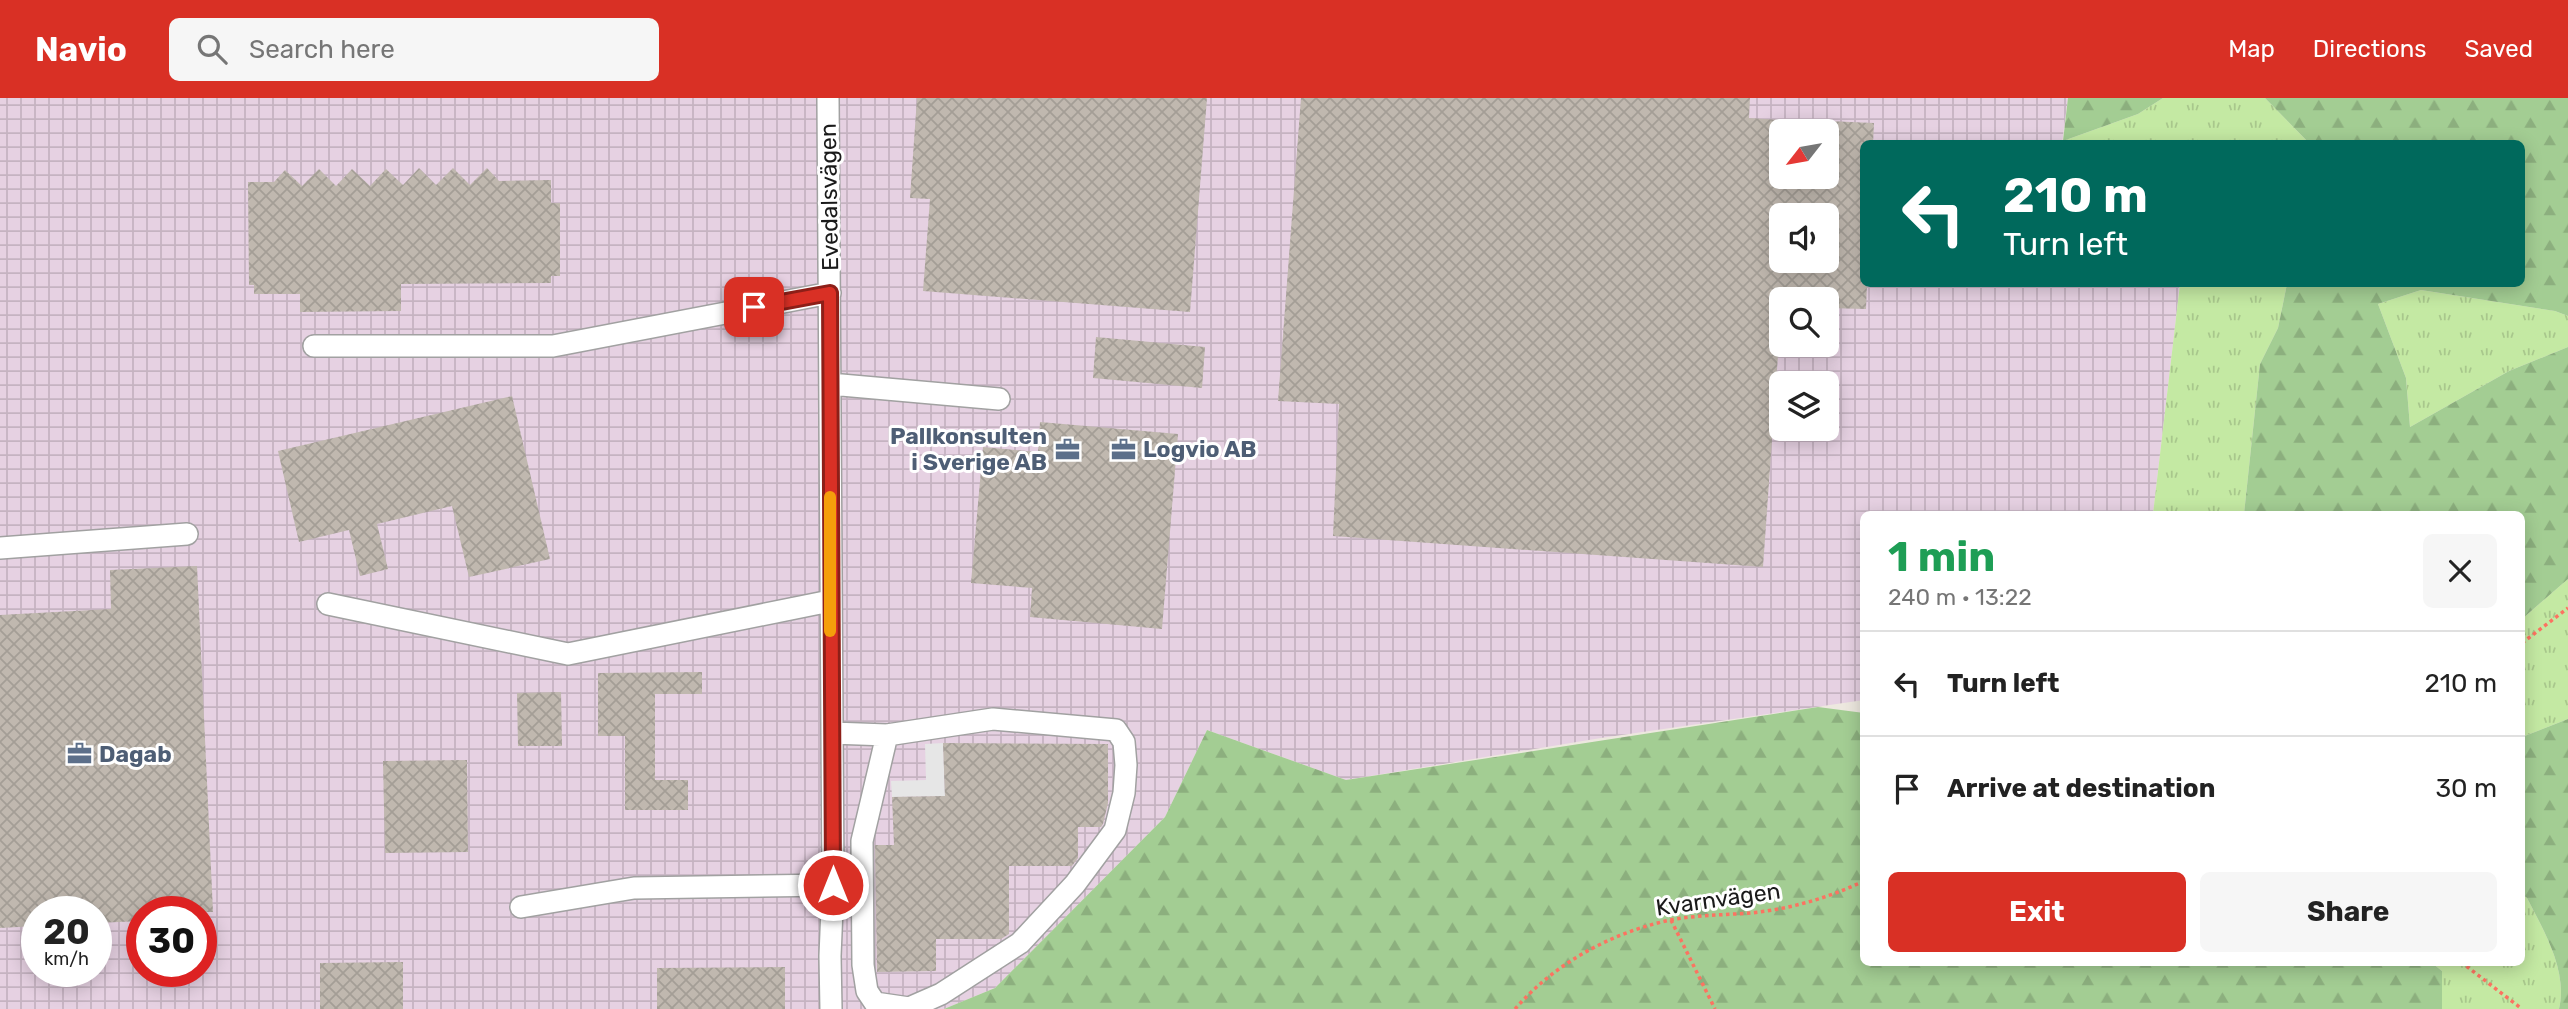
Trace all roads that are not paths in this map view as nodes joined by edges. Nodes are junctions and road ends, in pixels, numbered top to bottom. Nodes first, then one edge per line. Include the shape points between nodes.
1 (828, 98) edge
2 (830, 293) junction
3 (314, 346) dead end
4 (830, 384) junction
5 (999, 399) dead end
6 (187, 534) dead end
7 (0, 548) edge
8 (830, 601) junction
9 (328, 604) dead end
10 (832, 733) junction
11 (887, 736) junction
12 (833, 885) junction
13 (521, 907) dead end
14 (831, 1009) edge

1 - 2 street, Evedalsvägen
2 - 3 street via 553,345
2 - 4 street, Evedalsvägen
4 - 5 street
4 - 8 street, Evedalsvägen
6 - 7 street
8 - 9 street via 568,654
8 - 10 street, Evedalsvägen
10 - 11 street
10 - 12 street, Evedalsvägen
11 - 11 street via 993,719 1116,730 1124,742 1126,765 1115,830 1075,884 1020,943 941,994 909,1008 875,1003 867,992 863,965 862,841
12 - 13 street via 634,888
12 - 14 street, Evedalsvägen

